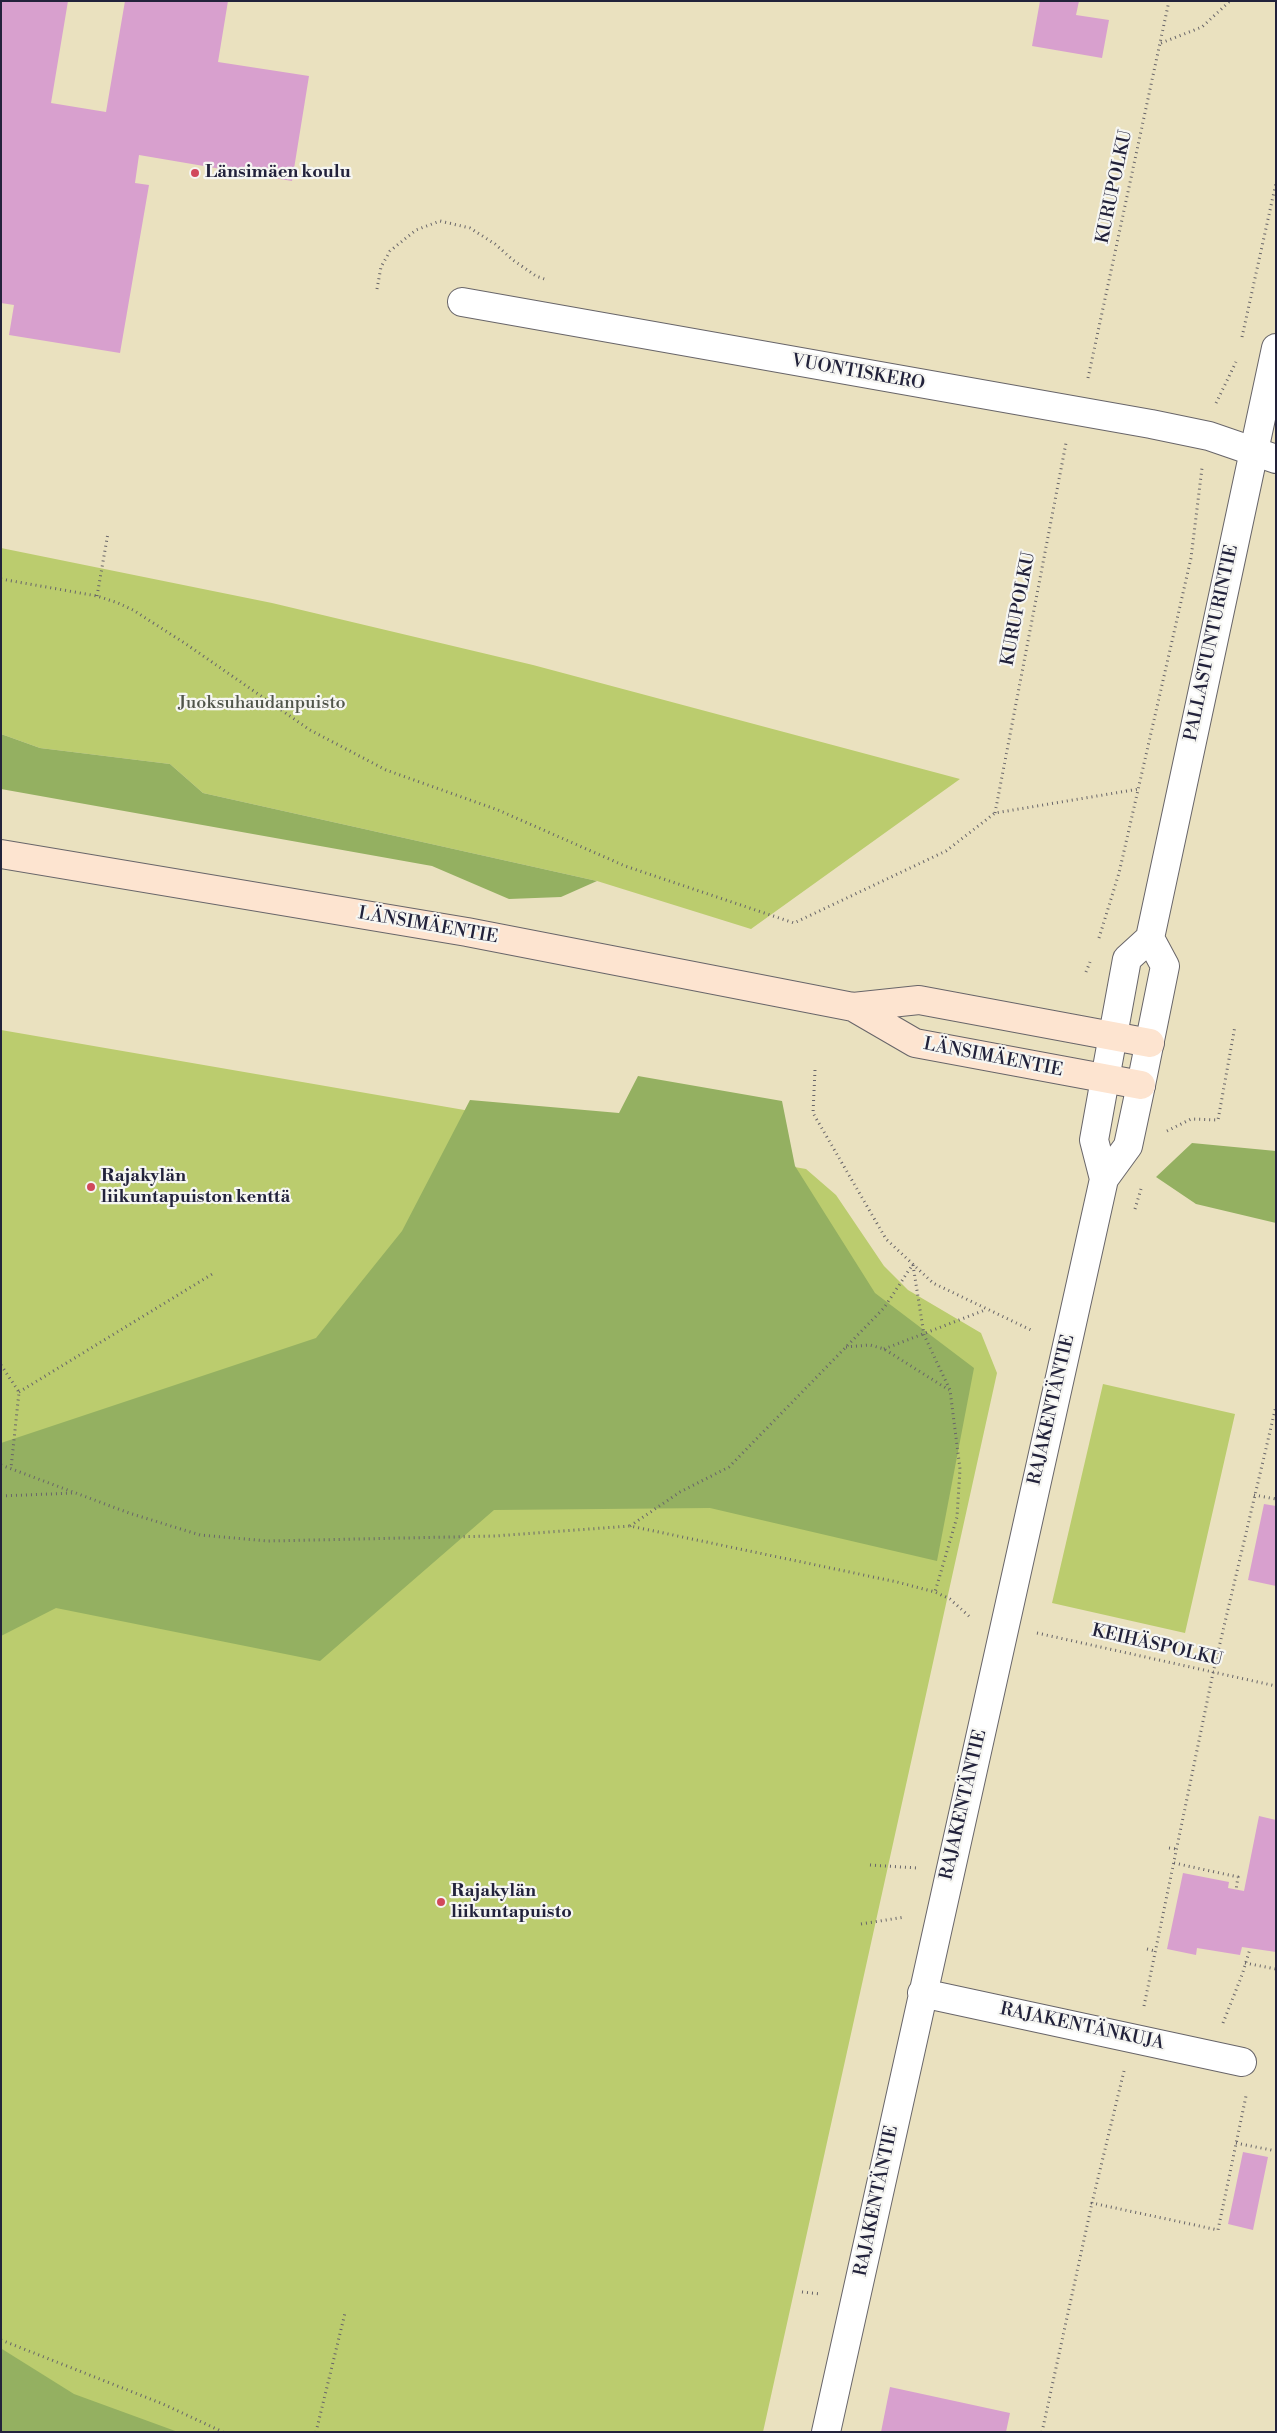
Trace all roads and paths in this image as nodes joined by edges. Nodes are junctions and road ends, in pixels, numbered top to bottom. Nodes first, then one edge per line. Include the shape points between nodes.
1 (1170, 1) edge
2 (1230, 1) edge
3 (1160, 44) junction
4 (1276, 183) edge
5 (552, 282) dead end
6 (378, 289) dead end
7 (462, 302) dead end
8 (1241, 342) dead end
9 (1276, 348) edge
10 (1237, 360) dead end
11 (1079, 377) dead end
12 (1088, 378) junction
13 (1096, 380) dead end
14 (1074, 411) junction
15 (1209, 436) junction
16 (1264, 454) edge
17 (108, 534) dead end
18 (1, 579) edge
19 (97, 596) junction
20 (1139, 789) junction
21 (995, 813) junction
22 (1, 854) edge
23 (1150, 938) junction
24 (1096, 946) dead end
25 (1092, 955) dead end
26 (1086, 972) dead end
27 (853, 1007) junction
28 (1235, 1026) dead end
29 (1113, 1036) junction
30 (1150, 1043) junction
31 (815, 1070) dead end
32 (1105, 1079) junction
33 (1141, 1085) junction
34 (1162, 1137) dead end
35 (1104, 1179) junction
36 (1143, 1184) dead end
37 (1134, 1211) dead end
38 (912, 1264) junction
39 (214, 1273) dead end
40 (985, 1310) junction
41 (1033, 1330) dead end
42 (924, 1335) junction
43 (846, 1346) junction
44 (884, 1349) junction
45 (1, 1365) edge
46 (950, 1390) junction
47 (19, 1392) junction
48 (1276, 1406) edge
49 (1, 1465) edge
50 (10, 1468) junction
51 (76, 1493) junction
52 (1254, 1495) junction
53 (1, 1496) edge
54 (1276, 1499) edge
55 (630, 1526) junction
56 (935, 1592) junction
57 (971, 1618) dead end
58 (1032, 1632) dead end
59 (1213, 1672) junction
60 (1276, 1686) edge
61 (1169, 1848) dead end
62 (1177, 1849) junction
63 (1174, 1863) junction
64 (870, 1865) dead end
65 (918, 1868) dead end
66 (1236, 1890) dead end
67 (908, 1916) dead end
68 (861, 1924) dead end
69 (1147, 1949) dead end
70 (1250, 1949) dead end
71 (1155, 1951) junction
72 (1245, 1963) junction
73 (1276, 1969) edge
74 (922, 1993) junction
75 (1132, 2038) junction
76 (1213, 2056) junction
77 (1242, 2062) dead end
78 (1247, 2091) dead end
79 (1236, 2143) junction
80 (1276, 2151) edge
81 (1092, 2203) junction
82 (345, 2313) dead end
83 (1, 2340) edge
84 (223, 2432) edge
85 (316, 2432) edge
86 (826, 2432) edge
87 (1042, 2432) edge

1 - 3 path, KURUPOLKU
2 - 3 path via 1202,27
3 - 12 path, KURUPOLKU
4 - 8 path
5 - 6 path via 536,276 470,228 440,221 416,230 390,251 381,267
7 - 14 street, VUONTISKERO
9 - 16 street, PALLASTUNTURINTIE
10 - 15 path via 1216,400
11 - 12 path
12 - 13 path
14 - 15 street, VUONTISKERO
14 - 21 path, KURUPOLKU via 1063,454
15 - 16 street, VUONTISKERO
15 - 20 path via 1198,485 1191,558
16 - 23 street, PALLASTUNTURINTIE
17 - 19 path
18 - 19 path
19 - 21 path via 133,610 310,730 386,770 498,810 625,866 794,923 946,851
20 - 21 path
20 - 24 path via 1119,873
22 - 27 main road, LÄNSIMÄENTIE via 467,932
23 - 29 street via 1127,959
23 - 30 street via 1165,966
25 - 26 path
27 - 29 main road, LÄNSIMÄENTIE via 919,1000
27 - 32 main road, LÄNSIMÄENTIE via 915,1043
28 - 34 path via 1218,1120 1190,1119 1166,1131
29 - 30 main road, LÄNSIMÄENTIE
29 - 32 street
30 - 33 street
31 - 38 path via 813,1112 886,1239
32 - 33 main road, LÄNSIMÄENTIE
32 - 35 street, RAJAKENTÄNTIE via 1094,1140
33 - 35 street, RAJAKENTÄNTIE via 1128,1146
35 - 74 street, RAJAKENTÄNTIE
36 - 37 path
38 - 40 path via 933,1283
38 - 42 path
38 - 43 path via 884,1308
39 - 47 path
40 - 41 path
40 - 42 path
42 - 44 path
42 - 46 path
43 - 44 path via 870,1345
43 - 55 path via 729,1467 680,1492
44 - 46 path
45 - 47 path
46 - 56 path via 960,1469 957,1518
47 - 50 path
48 - 52 path
49 - 50 path
50 - 51 path
51 - 53 path
51 - 55 path via 200,1535 268,1541 495,1536
52 - 54 path
52 - 59 path
55 - 56 path
56 - 57 path
58 - 59 path, KEIHÄSPOLKU
59 - 60 path, KEIHÄSPOLKU
59 - 62 path
61 - 62 path
62 - 63 path
63 - 66 path via 1238,1877
63 - 71 path
64 - 65 path
67 - 68 path
69 - 71 path
70 - 72 path
71 - 75 path via 1142,2016
72 - 73 path
72 - 76 path
74 - 75 street, RAJAKENTÄNKUJA
74 - 86 street, RAJAKENTÄNTIE
75 - 76 street, RAJAKENTÄNKUJA
75 - 81 path
76 - 77 street, RAJAKENTÄNKUJA
78 - 79 path
79 - 80 path
79 - 81 path via 1218,2230
81 - 87 path
82 - 85 path
83 - 84 path via 163,2404

